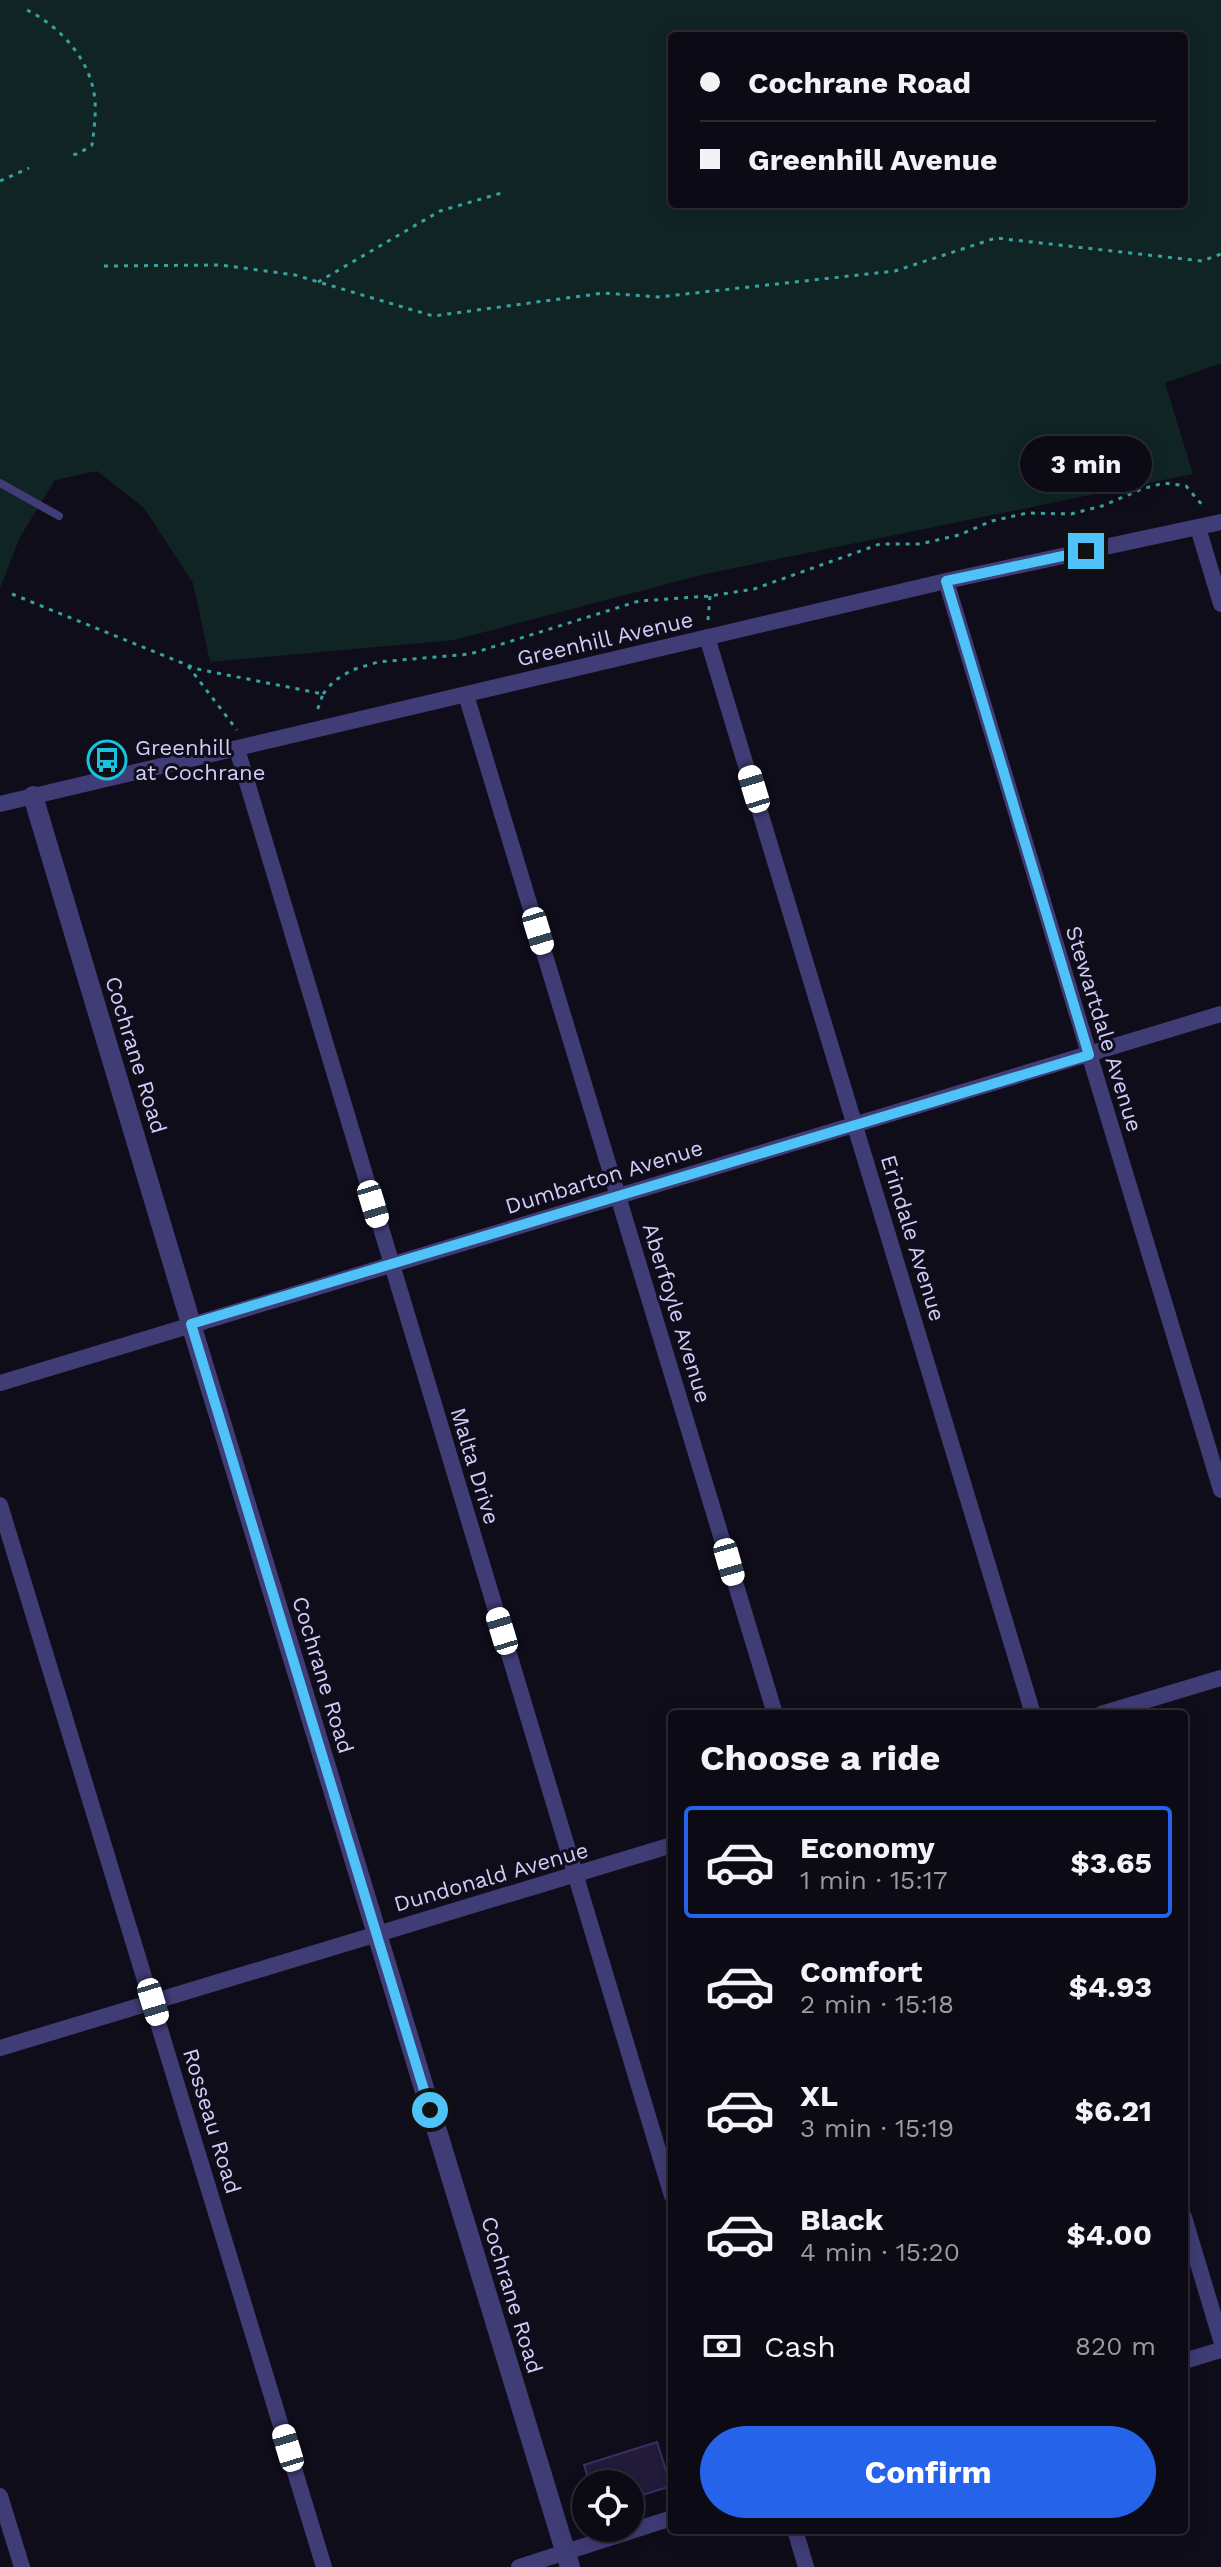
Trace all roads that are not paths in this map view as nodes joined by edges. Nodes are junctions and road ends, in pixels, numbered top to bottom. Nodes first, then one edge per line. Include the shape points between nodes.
1 (0, 483) edge
2 (59, 516) dead end
3 (1221, 522) edge
4 (1198, 528) junction
5 (946, 581) junction
6 (1221, 604) edge
7 (707, 637) junction
8 (466, 695) junction
9 (237, 749) junction
10 (33, 796) junction
11 (0, 804) edge
12 (1221, 1014) edge
13 (1089, 1055) junction
14 (856, 1124) junction
15 (619, 1196) junction
16 (391, 1264) junction
17 (191, 1324) junction
18 (0, 1383) edge
19 (1221, 1490) edge
20 (0, 1505) edge
21 (1221, 1678) edge
22 (774, 1710) edge
23 (1032, 1710) edge
24 (1114, 1710) edge
25 (668, 1846) edge
26 (576, 1876) junction
27 (376, 1933) junction
28 (153, 2002) junction
29 (0, 2048) edge
30 (668, 2183) edge
31 (1188, 2230) edge
32 (1221, 2340) edge
33 (1221, 2350) edge
34 (1188, 2360) edge
35 (0, 2496) edge
36 (668, 2520) edge
37 (796, 2534) edge
38 (568, 2560) edge
39 (22, 2567) edge
40 (324, 2567) edge
41 (519, 2567) edge
42 (806, 2567) edge

1 - 2 lane
3 - 4 street, Greenhill Avenue
4 - 5 street, Greenhill Avenue
4 - 6 street
5 - 7 street, Greenhill Avenue
5 - 13 street, Stewartdale Avenue
7 - 8 street, Greenhill Avenue
7 - 14 street, Erindale Avenue
8 - 9 street, Greenhill Avenue
8 - 15 street, Aberfoyle Avenue
9 - 10 street, Greenhill Avenue
9 - 16 street, Malta Drive
10 - 11 street, Greenhill Avenue
10 - 17 street, Cochrane Road
12 - 13 street, Dumbarton Avenue
13 - 14 street, Dumbarton Avenue
13 - 19 street, Stewartdale Avenue
14 - 15 street, Dumbarton Avenue
14 - 23 street, Erindale Avenue
15 - 16 street, Dumbarton Avenue
15 - 22 street, Aberfoyle Avenue
16 - 17 street, Dumbarton Avenue
16 - 26 street, Malta Drive
17 - 18 street, Dumbarton Avenue
17 - 27 street, Cochrane Road
20 - 28 street, Rosseau Road
21 - 24 street
25 - 26 street, Dundonald Avenue
26 - 27 street, Dundonald Avenue
26 - 30 street, Malta Drive
27 - 28 street, Dundonald Avenue
27 - 38 street, Cochrane Road
28 - 29 street, Dundonald Avenue
28 - 40 street, Rosseau Road
31 - 32 street
33 - 34 street
35 - 39 street
36 - 38 street
37 - 42 street
38 - 41 street

